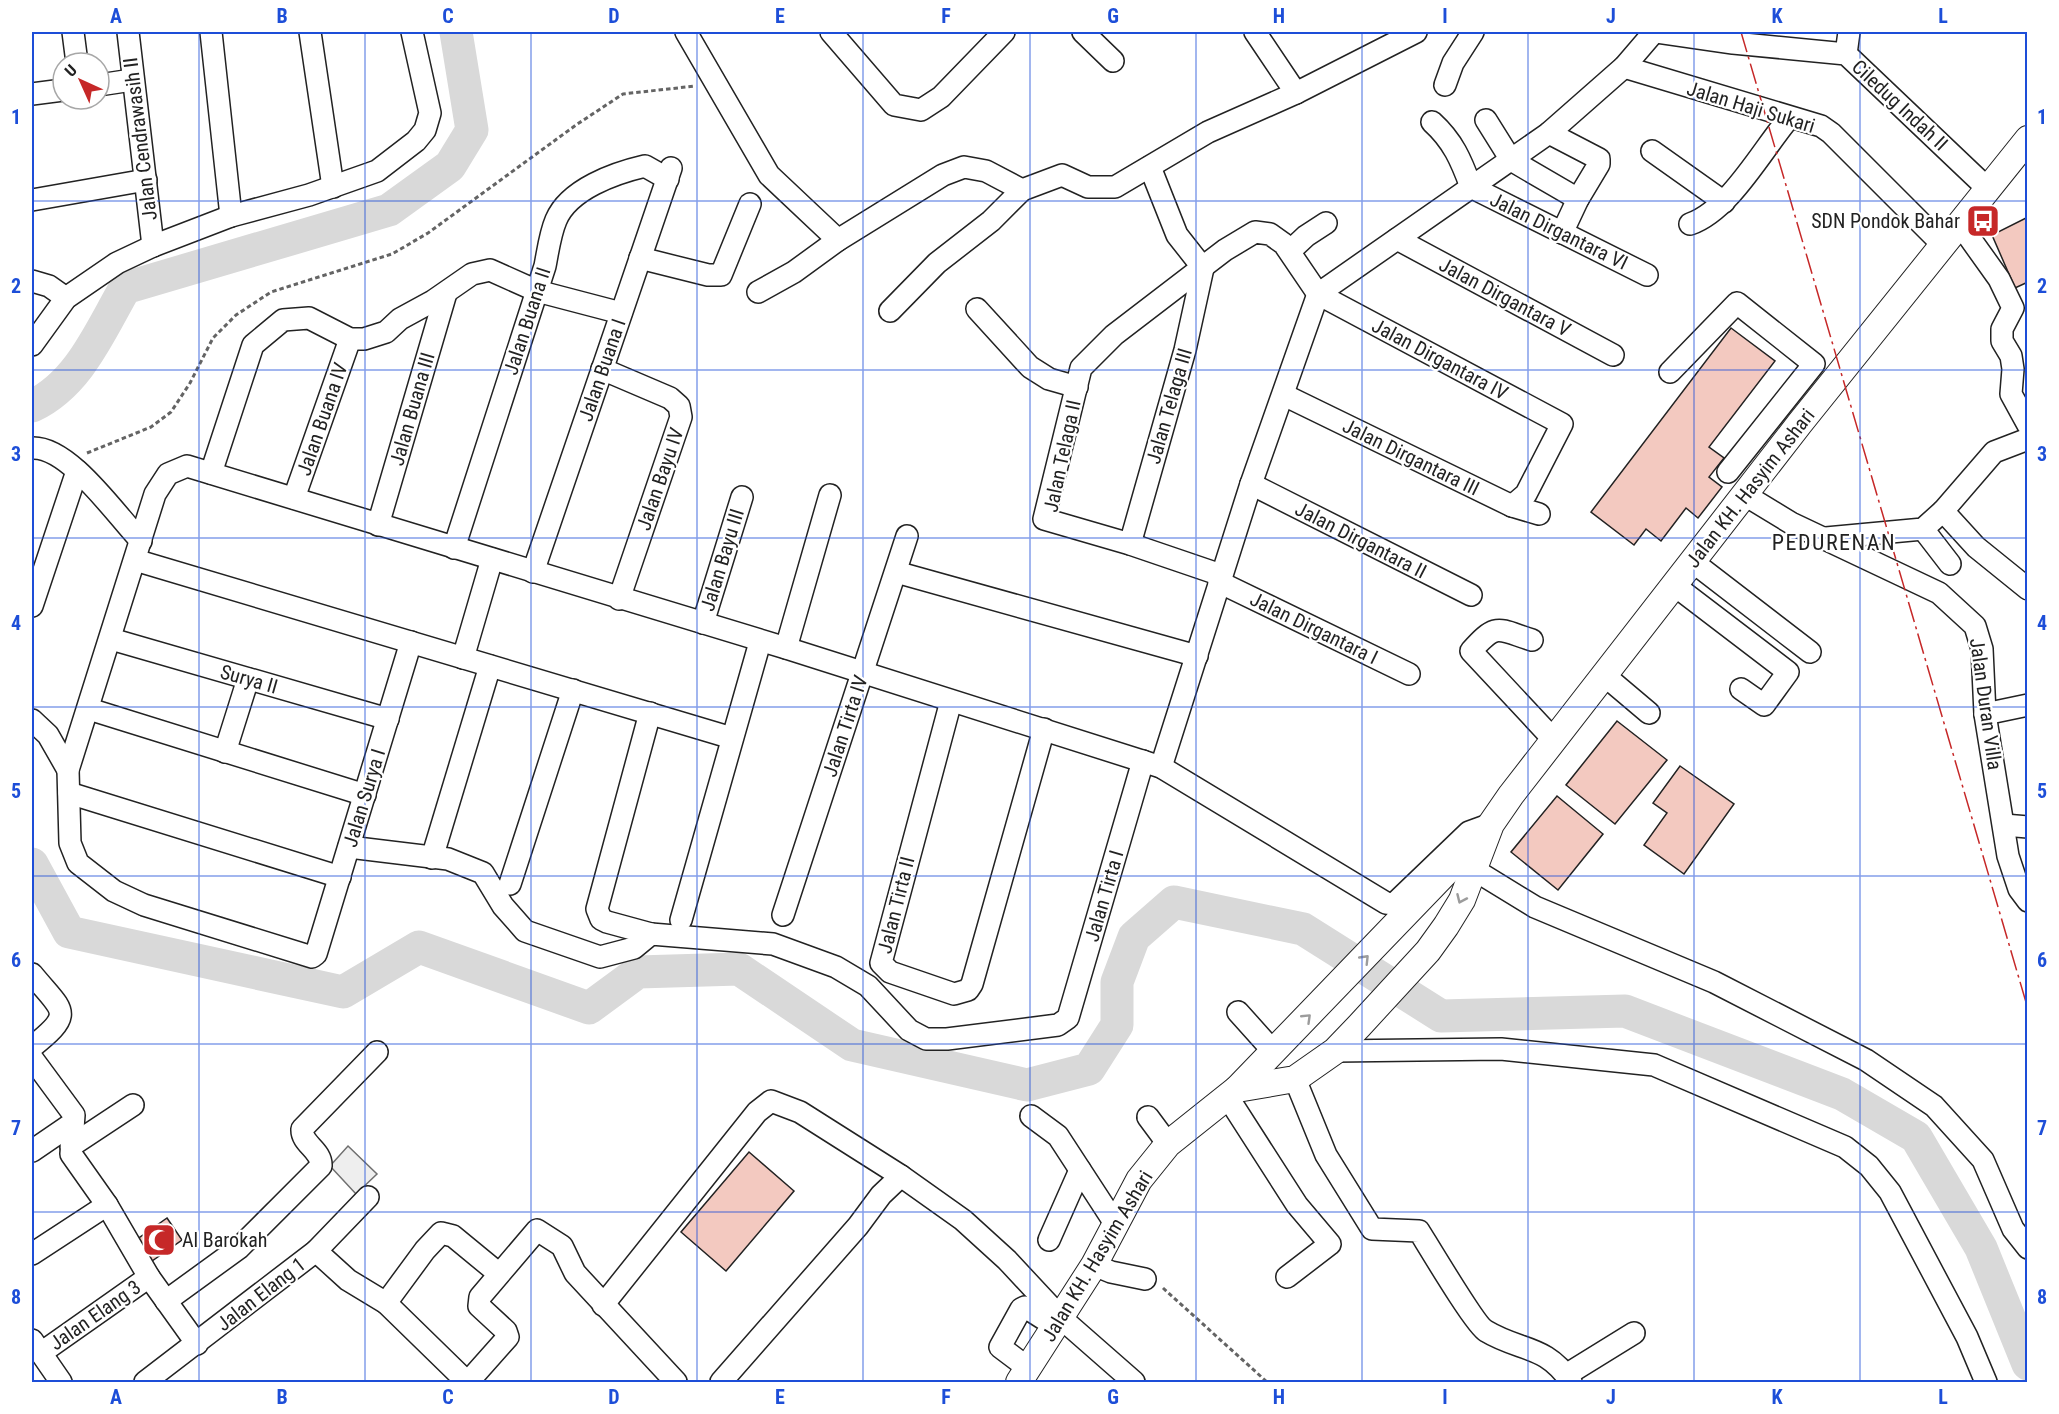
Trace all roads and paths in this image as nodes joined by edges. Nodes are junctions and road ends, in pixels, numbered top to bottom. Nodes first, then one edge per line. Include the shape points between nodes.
1 (73, 32) edge
2 (128, 32) edge
3 (211, 32) edge
4 (310, 32) edge
5 (412, 32) edge
6 (686, 32) edge
7 (832, 32) edge
8 (1004, 32) edge
9 (1083, 32) edge
10 (1254, 32) edge
11 (1416, 32) edge
12 (1473, 32) edge
13 (1655, 32) edge
14 (1849, 32) edge
15 (1734, 37) edge
16 (75, 51) edge
17 (1846, 54) junction
18 (1113, 61) dead end
19 (1624, 67) junction
20 (132, 80) junction
21 (111, 83) edge
22 (718, 85) junction
23 (1445, 85) dead end
24 (51, 92) edge
25 (1296, 93) junction
26 (32, 94) edge
27 (1789, 118) junction
28 (1486, 120) dead end
29 (1432, 122) dead end
30 (1549, 133) junction
31 (2026, 145) edge
32 (1652, 151) dead end
33 (1511, 160) junction
34 (1150, 167) junction
35 (670, 173) joint
36 (146, 180) junction
37 (333, 187) junction
38 (1471, 187) junction
39 (1987, 188) junction
40 (1022, 190) junction
41 (1578, 199) junction
42 (32, 200) edge
43 (1724, 202) junction
44 (750, 204) dead end
45 (231, 216) junction
46 (1959, 223) junction
47 (1326, 224) dead end
48 (1690, 224) dead end
49 (1562, 233) junction
50 (1397, 239) junction
51 (838, 240) junction
52 (1942, 244) junction
53 (153, 246) junction
54 (1290, 251) junction
55 (640, 258) junction
56 (1203, 268) junction
57 (1647, 275) dead end
58 (32, 281) edge
59 (537, 291) junction
60 (446, 292) junction
61 (758, 292) dead end
62 (1318, 294) junction
63 (66, 298) junction
64 (977, 309) dead end
65 (890, 311) dead end
66 (621, 313) junction
67 (350, 339) junction
68 (32, 345) edge
69 (1613, 355) dead end
70 (602, 369) junction
71 (1670, 372) dead end
72 (1077, 387) junction
73 (1284, 395) junction
74 (1783, 402) junction
75 (1805, 418) junction
76 (2028, 425) edge
77 (2028, 439) edge
78 (32, 448) edge
79 (72, 466) junction
80 (211, 473) junction
81 (1251, 484) junction
82 (1750, 488) junction
83 (830, 495) dead end
84 (742, 497) dead end
85 (294, 498) junction
86 (1512, 506) junction
87 (1943, 511) junction
88 (1539, 514) dead end
89 (378, 525) junction
90 (1923, 530) junction
91 (907, 536) dead end
92 (1826, 538) junction
93 (1130, 544) junction
94 (454, 548) junction
95 (138, 550) junction
96 (492, 560) junction
97 (1692, 562) junction
98 (1950, 564) dead end
99 (533, 572) junction
100 (896, 572) junction
101 (1220, 578) junction
102 (1674, 585) junction
103 (2028, 589) edge
104 (1471, 595) dead end
105 (619, 598) junction
106 (32, 606) edge
107 (703, 623) junction
108 (111, 639) junction
109 (1532, 640) dead end
110 (411, 642) junction
111 (760, 642) junction
112 (786, 648) junction
113 (1810, 652) dead end
114 (1197, 656) junction
115 (463, 657) junction
116 (490, 666) junction
117 (863, 673) junction
118 (1409, 674) dead end
119 (1604, 675) junction
120 (248, 679) junction
121 (1741, 689) dead end
122 (573, 690) junction
123 (951, 700) junction
124 (2028, 705) edge
125 (89, 709) junction
126 (650, 713) junction
127 (1649, 713) dead end
128 (1985, 714) junction
129 (388, 719) junction
130 (32, 720) edge
131 (1044, 729) junction
132 (732, 738) junction
133 (1554, 740) junction
134 (225, 752) junction
135 (1152, 764) junction
136 (68, 770) junction
137 (69, 793) junction
138 (365, 795) junction
139 (2004, 825) junction
140 (2028, 827) edge
141 (1486, 834) junction
142 (349, 847) junction
143 (432, 858) junction
144 (1473, 869) junction
145 (340, 877) junction
146 (510, 884) dead end
147 (2028, 901) edge
148 (783, 915) dead end
149 (681, 920) dead end
150 (651, 934) junction
151 (32, 974) edge
152 (1238, 1012) dead end
153 (32, 1047) edge
154 (1273, 1051) junction
155 (1335, 1051) junction
156 (377, 1052) dead end
157 (32, 1058) edge
158 (1295, 1079) junction
159 (1232, 1093) junction
160 (133, 1105) dead end
161 (1031, 1116) dead end
162 (1148, 1117) dead end
163 (73, 1123) junction
164 (1168, 1144) junction
165 (71, 1146) junction
166 (32, 1151) edge
167 (1080, 1170) junction
168 (901, 1176) junction
169 (368, 1197) dead end
170 (107, 1205) junction
171 (1116, 1225) junction
172 (1049, 1240) dead end
173 (2028, 1248) edge
174 (316, 1251) junction
175 (32, 1254) edge
176 (1094, 1265) junction
177 (498, 1273) junction
178 (149, 1277) junction
179 (1287, 1277) dead end
180 (1145, 1279) joint
181 (166, 1301) junction
182 (386, 1303) junction
183 (603, 1305) junction
184 (1058, 1322) junction
185 (1634, 1333) dead end
186 (197, 1344) junction
187 (36, 1346) edge
188 (1027, 1376) edge
189 (1568, 1379) edge
190 (61, 1383) edge
191 (145, 1383) edge
192 (468, 1383) edge
193 (676, 1383) edge
194 (721, 1383) edge
195 (1134, 1383) edge
196 (1267, 1383) edge
197 (1986, 1383) edge

1 - 16 street
2 - 20 street, Jalan Cendrawasih II
3 - 45 street
4 - 37 street
5 - 37 street via 430,113 424,130 416,141 376,171
6 - 22 street
7 - 8 street via 894,105 921,110 941,97
9 - 18 street
10 - 25 street
11 - 25 street
12 - 23 street via 1453,63
13 - 15 street, Ciledug Indah II
13 - 19 street
14 - 17 street
15 - 17 street, Ciledug Indah II
17 - 39 street, Ciledug Indah II
19 - 27 street, Jalan Haji Sukari
19 - 30 street
20 - 21 street
20 - 36 street, Jalan Cendrawasih II
22 - 51 street via 769,175
22 - 79 path via 623,94 428,233 392,254 271,292 236,315 213,338 171,412 151,427
24 - 26 street
25 - 34 street via 1208,132
27 - 43 street
27 - 52 street, Jalan Haji Sukari via 1831,132
28 - 33 street
29 - 38 street via 1459,153
30 - 33 street
30 - 41 street via 1599,159
31 - 39 main road, Jalan KH. Hasyim Ashari
32 - 43 street
33 - 38 street
33 - 41 street
34 - 40 street via 1115,187 1088,187 1062,175
34 - 56 street via 1177,235
35 - 55 street, Jalan Buana I
35 - 59 street, Jalan Buana II via 645,166 580,192 556,219
36 - 42 street
36 - 53 street, Jalan Cendrawasih II
37 - 45 street
38 - 49 street, Jalan Dirgantara VI
38 - 50 street
39 - 46 main road, Jalan KH. Hasyim Ashari
40 - 51 street via 986,171 964,167 943,175
40 - 65 street via 937,263
41 - 49 street
43 - 48 street
44 - 55 street via 721,275
45 - 53 street
46 - 52 main road, Jalan KH. Hasyim Ashari
46 - 76 street via 2000,279 2013,308 2002,328 2002,341 2011,356 2011,394
47 - 54 street
49 - 57 street, Jalan Dirgantara VI
50 - 62 street
50 - 69 street, Jalan Dirgantara V
51 - 61 street
52 - 75 main road, Jalan KH. Hasyim Ashari
53 - 63 street via 101,272
54 - 56 street, Jalan Telaga II via 1270,234 1255,232
54 - 62 street
55 - 66 street, Jalan Buana I
56 - 72 street, Jalan Telaga II via 1114,335 1081,368
56 - 93 street, Jalan Telaga III via 1185,350
58 - 63 street via 49,286
59 - 60 street via 490,270 472,274
59 - 66 street
59 - 94 street, Jalan Buana II
60 - 67 street via 399,319 386,332
60 - 89 street, Jalan Buana III
62 - 73 street, Jalan Tirta I
62 - 86 street, Jalan Dirgantara IV via 1562,424 1526,494
63 - 68 street
64 - 72 street via 1030,367 1049,380
66 - 70 street, Jalan Buana I
67 - 80 street via 309,318 297,317 282,320 253,345
67 - 85 street, Jalan Buana IV
70 - 99 street, Jalan Buana I
70 - 105 street, Jalan Bayu IV via 670,398 679,406 681,417
71 - 74 street via 1737,303 1814,364
72 - 93 street, Jalan Telaga II via 1044,519
73 - 81 street, Jalan Tirta I
73 - 86 street, Jalan Dirgantara III
74 - 75 street
74 - 82 street, Jalan Duran Villa via 1731,468
75 - 82 main road, Jalan KH. Hasyim Ashari
77 - 87 street via 1994,452
78 - 79 street via 42,448
79 - 95 street
79 - 106 street
80 - 85 street
80 - 95 street via 187,466 168,474 155,494
81 - 101 street, Jalan Tirta I
81 - 104 street, Jalan Dirgantara II
82 - 92 street, Jalan Duran Villa via 1791,523
82 - 97 main road, Jalan KH. Hasyim Ashari
83 - 112 street
84 - 107 street, Jalan Bayu III
85 - 89 street
86 - 88 street, Jalan Dirgantara III
87 - 90 street
87 - 103 street via 1976,547
89 - 94 street
90 - 92 street
90 - 98 street
91 - 100 street, Jalan Tirta IV
92 - 128 street, Jalan Duran Villa via 1939,593 1975,626 1982,649
93 - 101 street, Jalan Telaga II
94 - 96 street
95 - 108 street
95 - 110 street
96 - 99 street
96 - 115 street
97 - 102 main road, Jalan KH. Hasyim Ashari
97 - 113 street
99 - 105 street
100 - 114 street
100 - 117 street, Jalan Tirta IV
101 - 114 street, Jalan Tirta I
101 - 118 street, Jalan Dirgantara I
102 - 119 main road, Jalan KH. Hasyim Ashari
102 - 121 street via 1788,672 1764,705
105 - 107 street
107 - 111 street
108 - 120 street, Surya II
108 - 125 street
109 - 133 street via 1500,630 1488,632 1471,651
110 - 115 street
110 - 129 street, Jalan Surya I
111 - 112 street
111 - 132 street
112 - 117 street
114 - 135 street, Jalan Tirta I
115 - 116 street
116 - 122 street
116 - 143 street
117 - 123 street
117 - 148 street, Jalan Tirta IV
119 - 127 street
119 - 133 main road, Jalan KH. Hasyim Ashari
120 - 129 street, Surya II
120 - 134 street
122 - 126 street
122 - 146 street
123 - 131 street
123 - 131 street, Jalan Tirta II via 881,963 890,972 954,994 968,990 972,984
124 - 128 street
125 - 134 street
125 - 136 street
126 - 132 street
126 - 150 street via 597,909 607,922
128 - 139 street, Jalan Duran Villa
129 - 138 street, Jalan Surya I
130 - 136 street via 48,735
131 - 135 street
132 - 149 street
133 - 141 main road, Jalan KH. Hasyim Ashari
134 - 138 street
135 - 141 street via 1386,903 1394,904 1469,832
135 - 150 street, Jalan Tirta I via 1068,1018 1058,1025 926,1040 909,1030 868,986 836,967 773,944
136 - 137 street
137 - 145 street
137 - 145 street, Jalan Surya I via 70,843 78,863 114,891 144,905 308,957 316,954
138 - 142 street, Jalan Surya I
139 - 140 street
139 - 147 street, Jalan Duran Villa via 2013,875
141 - 144 main road, Jalan KH. Hasyim Ashari
154 -> 141 main road, Jalan KH. Hasyim Ashari
142 - 143 street
142 - 145 street, Jalan Surya I
143 - 150 street via 448,859 483,873 502,906 525,931 600,957 634,948
144 -> 155 main road, Jalan KH. Hasyim Ashari via 1462,900 1428,951
144 - 173 street via 1535,908 1684,968 1856,1054 1934,1106 1983,1160 2013,1228
151 - 153 street via 61,1014 53,1030
152 - 154 street
154 - 159 main road, Jalan KH. Hasyim Ashari
155 - 158 main road, Jalan KH. Hasyim Ashari
155 - 197 street via 1501,1049 1654,1065 1845,1147 1869,1166 1890,1192 1967,1337
156 - 181 street via 302,1129 303,1138 321,1158 321,1166 239,1248
157 - 163 street via 70,1107
158 - 159 main road, Jalan KH. Hasyim Ashari
158 - 189 street via 1326,1155 1372,1229 1419,1231 1484,1330 1543,1353
159 - 164 main road, Jalan KH. Hasyim Ashari
159 - 179 street via 1297,1205 1330,1244
160 - 165 street
161 - 167 street via 1058,1136
162 - 164 street
163 - 165 street
163 - 166 street
164 - 171 main road, Jalan KH. Hasyim Ashari via 1139,1180
165 - 170 street via 71,1154
167 - 171 street
167 - 172 street
168 - 183 street via 800,1112 771,1101 757,1112
168 - 184 street via 963,1220 1007,1260
168 - 194 street
169 - 174 street, Jalan Elang 1
170 - 175 street
170 - 178 street
171 - 176 main road, Jalan KH. Hasyim Ashari
174 - 182 street via 348,1280
174 - 186 street, Jalan Elang 1
176 - 180 street
176 - 184 main road, Jalan KH. Hasyim Ashari
177 - 182 street via 453,1236 441,1233
177 - 183 street via 533,1233 542,1232 562,1246 575,1273
177 - 192 street via 478,1301 508,1337
178 - 181 street
178 - 187 street, Jalan Elang 3
180 - 196 path via 1167,1290
181 - 186 street
182 - 192 street
183 - 193 street
184 - 188 main road, Jalan KH. Hasyim Ashari
184 - 188 street via 1025,1307 1021,1309 1000,1347
184 - 195 street
185 - 189 street
186 - 191 street, Jalan Elang 1
187 - 190 street

